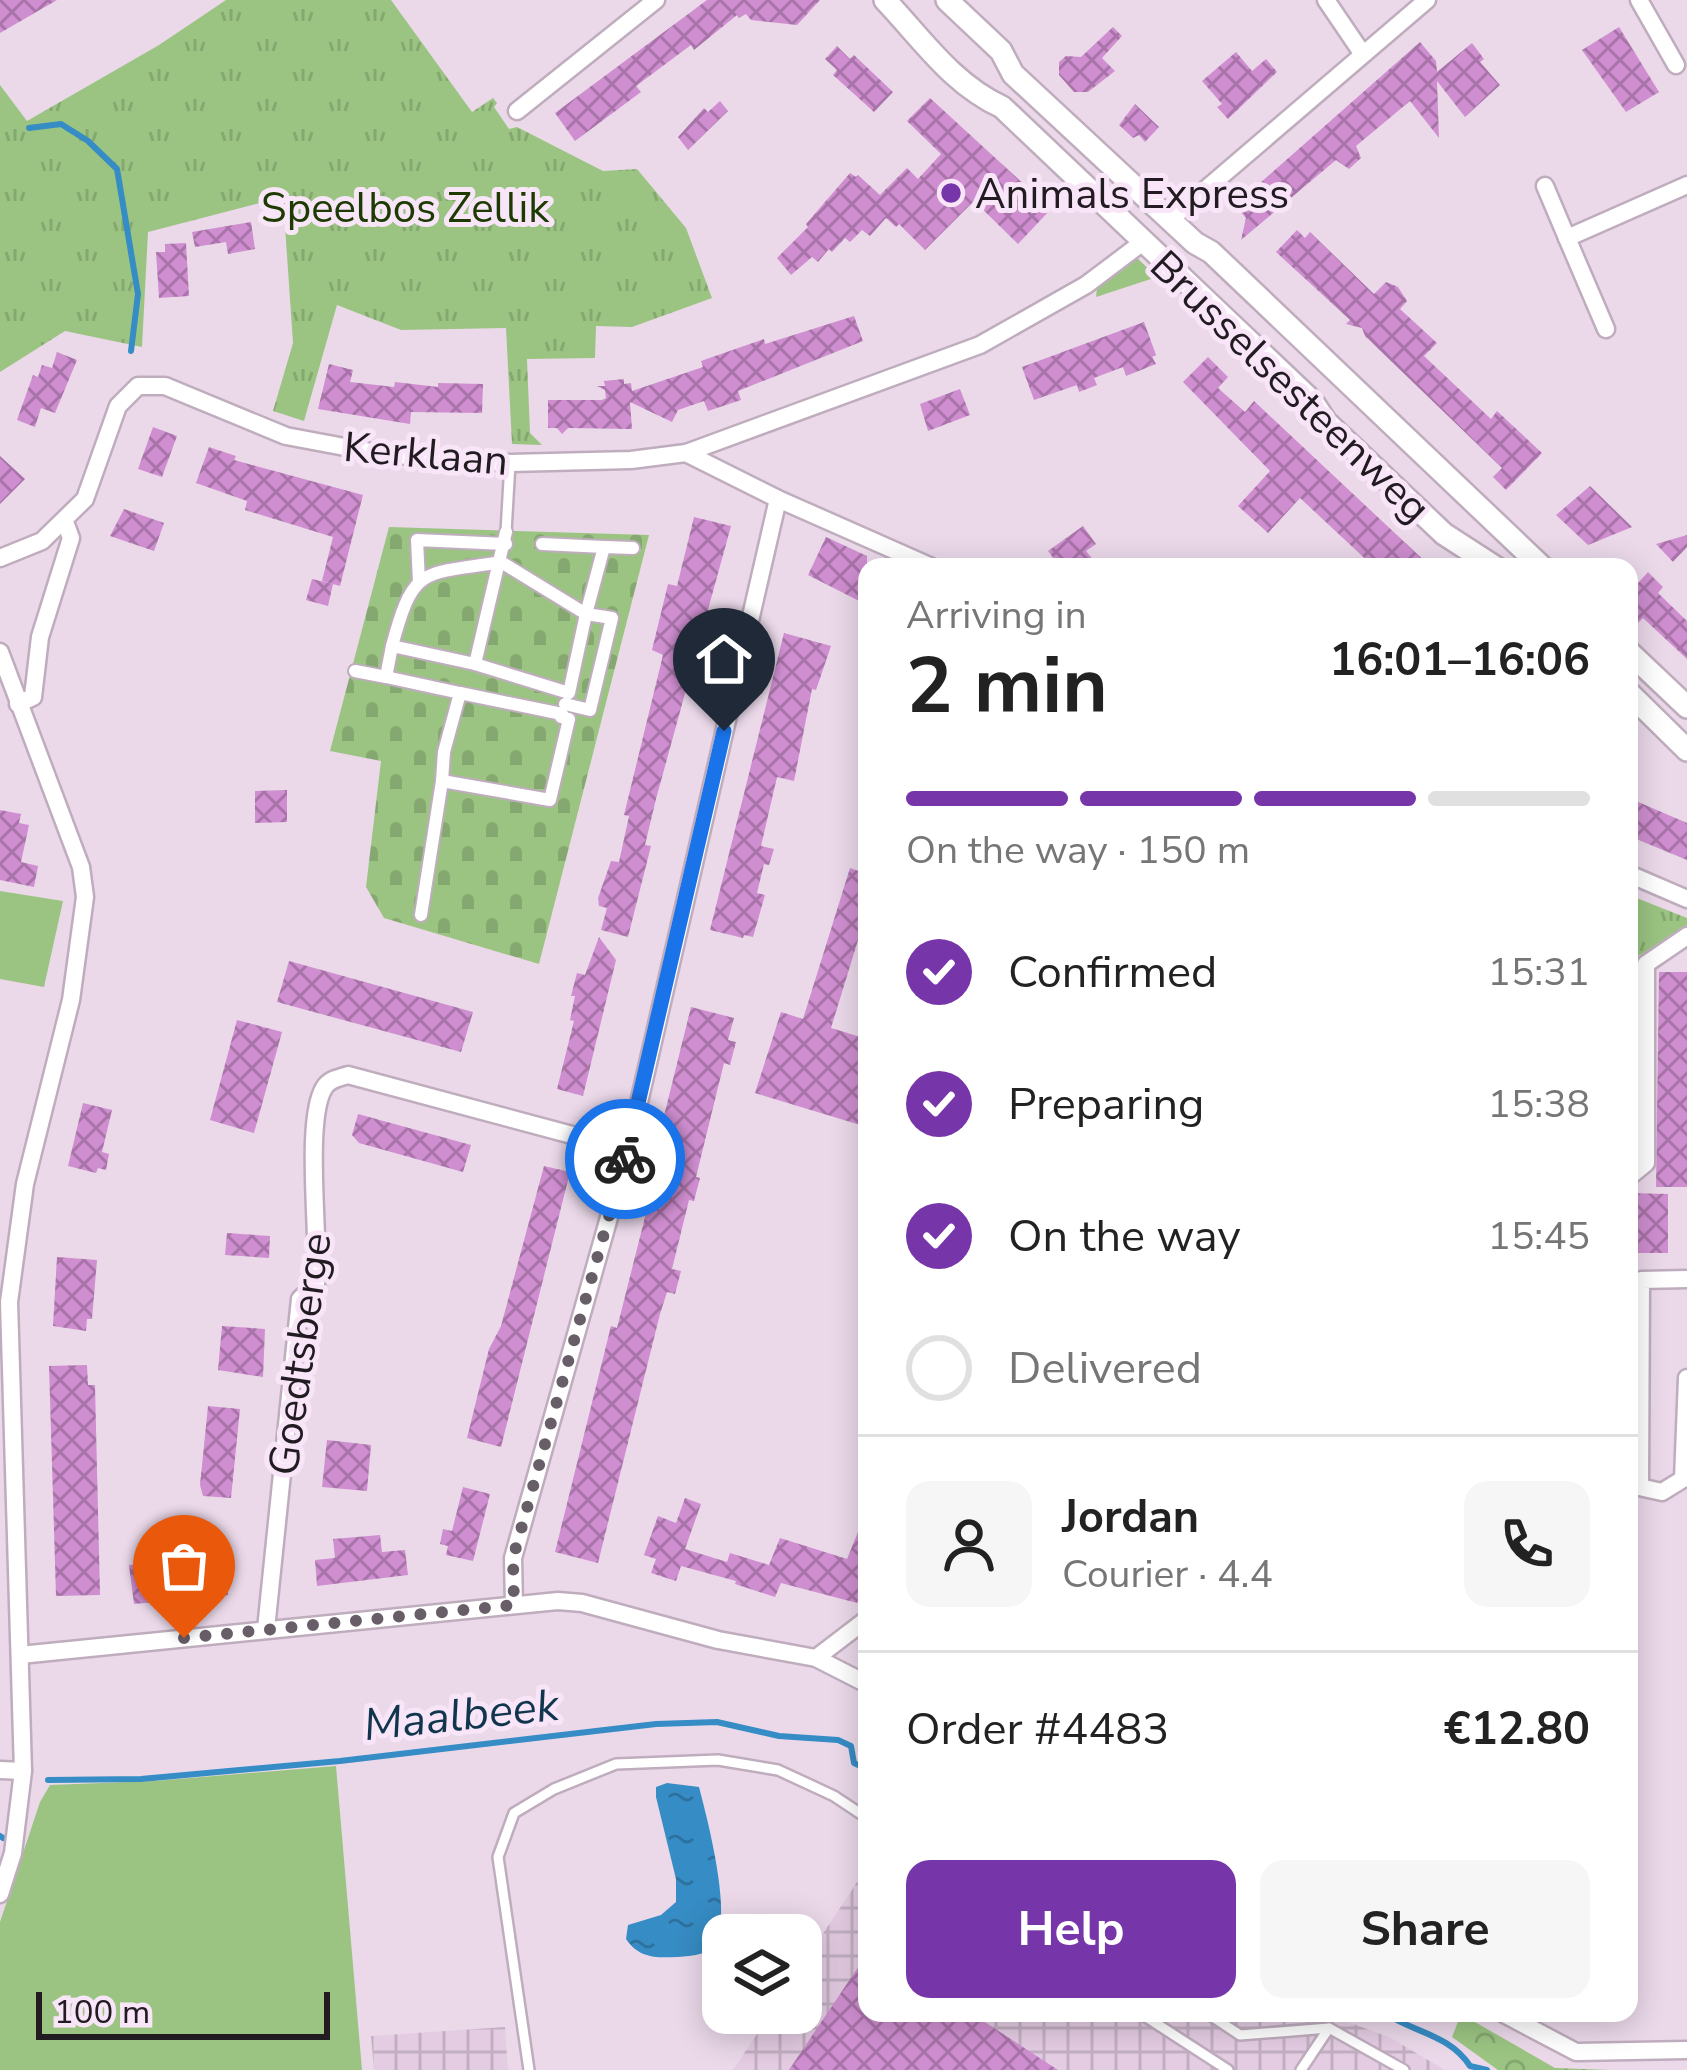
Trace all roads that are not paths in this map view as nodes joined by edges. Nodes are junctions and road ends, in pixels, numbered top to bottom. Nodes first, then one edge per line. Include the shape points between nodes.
1 (656, 0) edge
2 (886, 0) edge
3 (947, 0) edge
4 (1326, 0) edge
5 (1427, 0) edge
6 (1643, 1) edge
7 (1362, 53) junction
8 (1676, 65) dead end
9 (518, 111) dead end
10 (1687, 185) edge
11 (1545, 186) dead end
12 (1171, 219) junction
13 (1567, 238) junction
14 (1143, 242) junction
15 (1606, 329) dead end
16 (686, 453) junction
17 (510, 463) junction
18 (778, 499) junction
19 (65, 522) junction
20 (506, 538) junction
21 (542, 544) dead end
22 (604, 547) junction
23 (633, 548) dead end
24 (0, 558) edge
25 (912, 558) edge
26 (1481, 558) edge
27 (1533, 558) edge
28 (501, 562) junction
29 (419, 582) junction
30 (586, 614) junction
31 (392, 646) junction
32 (0, 652) edge
33 (1638, 660) edge
34 (475, 664) junction
35 (356, 671) dead end
36 (386, 677) junction
37 (460, 693) junction
38 (1638, 702) edge
39 (19, 704) junction
40 (565, 705) junction
41 (1687, 706) edge
42 (1687, 750) edge
43 (442, 781) junction
44 (1638, 878) edge
45 (1687, 899) edge
46 (421, 915) dead end
47 (1687, 936) edge
48 (628, 1150) junction
49 (1638, 1170) edge
50 (1687, 1279) edge
51 (1638, 1368) edge
52 (1687, 1378) edge
53 (1638, 1486) edge
54 (514, 1605) junction
55 (858, 1626) edge
56 (266, 1629) junction
57 (20, 1655) junction
58 (817, 1658) junction
59 (858, 1679) edge
60 (0, 1770) edge
61 (23, 1771) junction
62 (858, 1812) edge
63 (0, 1894) edge
64 (1154, 2022) edge
65 (1220, 2022) edge
66 (1519, 2022) edge
67 (1329, 2028) junction
68 (1687, 2050) edge
69 (529, 2070) edge
70 (1228, 2070) edge
71 (1301, 2070) edge
72 (1404, 2070) edge

1 - 9 street
2 - 14 street, Brusselsesteenweg via 972,91 1002,107
3 - 12 street, Brusselsesteenweg via 1001,51 1013,74
4 - 7 street
5 - 7 street
6 - 8 street
7 - 12 street
10 - 13 street
11 - 13 street
12 - 27 street, Brusselsesteenweg
13 - 15 street
14 - 16 street, Kerklaan via 980,345
14 - 26 street, Brusselsesteenweg via 1444,534
16 - 17 street, Kerklaan
16 - 18 street
17 - 19 street, Kerklaan via 382,454 286,436 166,386 138,386 118,406 85,499
17 - 20 lane
18 - 25 street
18 - 48 street
19 - 24 street, Kerklaan
19 - 39 street via 71,538 40,637 33,697
20 - 28 street
20 - 29 street via 417,540
21 - 22 street
22 - 23 street
22 - 30 street
28 - 29 street via 430,573
28 - 30 street
28 - 34 street
29 - 31 street via 406,593
30 - 40 street
30 - 40 street via 612,618 590,710
31 - 34 street
31 - 36 street
32 - 39 street
33 - 41 street
34 - 40 street
35 - 36 street
36 - 37 street
37 - 40 street
37 - 43 street
38 - 42 street
39 - 57 street via 85,897 71,1000 25,1184 9,1302
40 - 43 street via 550,800
43 - 46 street
44 - 45 street
47 - 49 street via 1646,964 1646,1163
48 - 54 street via 513,1558
48 - 56 street, Goedtsberge via 348,1075 322,1090 315,1121 316,1284 300,1299
50 - 51 street via 1641,1280
52 - 53 street via 1683,1479 1662,1492
54 - 56 street
54 - 58 street via 582,1604
55 - 58 street
56 - 57 street
57 - 61 street
58 - 59 street
60 - 61 street
61 - 63 street
62 - 69 lane via 778,1770 718,1760 616,1764 514,1813 498,1857
64 - 70 lane
65 - 67 lane via 1240,2035
66 - 68 street via 1576,2052
67 - 71 lane
67 - 72 lane

